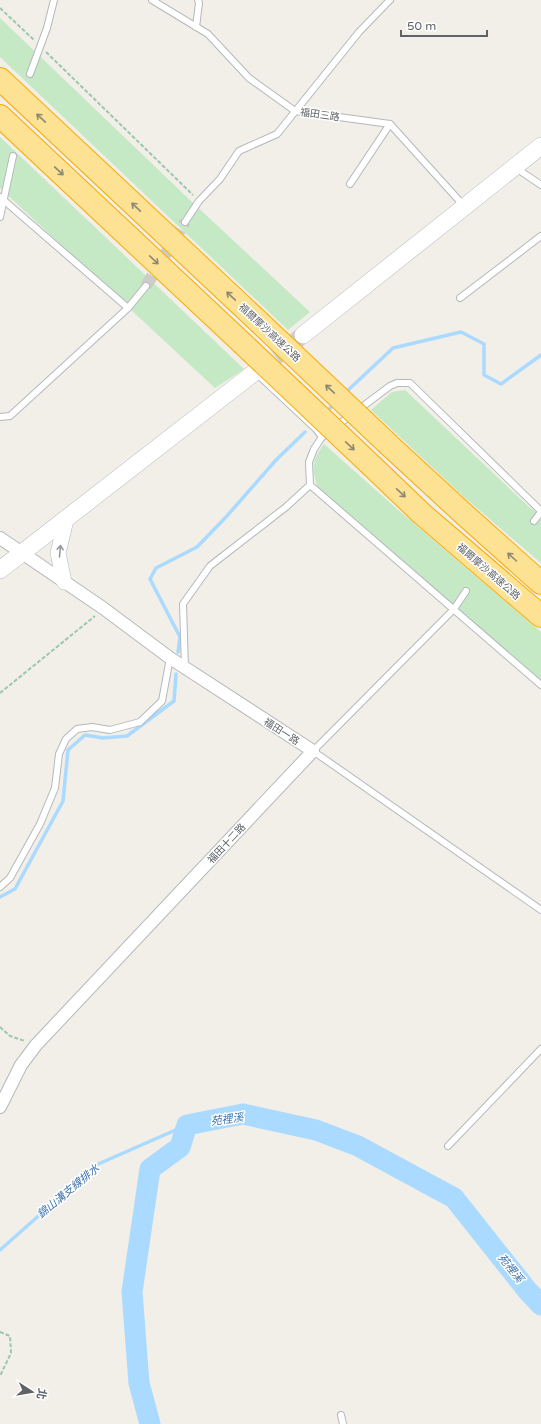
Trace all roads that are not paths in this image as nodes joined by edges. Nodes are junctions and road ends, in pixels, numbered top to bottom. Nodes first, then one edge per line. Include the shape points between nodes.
1 (54, 0) edge
2 (152, 0) edge
3 (198, 0) edge
4 (390, 0) edge
5 (196, 27) junction
6 (30, 74) dead end
7 (0, 79) edge
8 (295, 111) junction
9 (0, 116) edge
10 (390, 124) junction
11 (541, 146) edge
12 (13, 156) dead end
13 (515, 167) junction
14 (350, 184) dead end
15 (541, 185) edge
16 (2, 199) edge
17 (465, 207) junction
18 (0, 217) edge
19 (185, 222) tunnel mouth
20 (541, 236) edge
21 (146, 286) tunnel mouth
22 (460, 298) dead end
23 (128, 308) junction
24 (303, 334) tunnel mouth
25 (255, 372) joint
26 (0, 417) edge
27 (322, 437) junction
28 (310, 485) junction
29 (541, 511) edge
30 (66, 520) junction
31 (534, 521) dead end
32 (0, 538) edge
33 (22, 553) junction
34 (0, 570) edge
35 (64, 582) junction
36 (541, 583) edge
37 (466, 591) dead end
38 (454, 609) junction
39 (541, 616) edge
40 (170, 658) junction
41 (185, 668) junction
42 (541, 685) edge
43 (312, 751) junction
44 (0, 887) edge
45 (541, 910) edge
46 (541, 1049) edge
47 (0, 1107) edge
48 (448, 1146) dead end
49 (341, 1415) dead end
50 (343, 1424) edge

1 - 6 lane
2 - 5 lane, 福田三路
3 - 5 lane
4 - 8 lane via 359,32
5 - 8 lane, 福田三路 via 208,34 249,78
36 -> 7 highway, 福爾摩沙高速公路, bridge via 389,445
8 - 10 lane, 福田三路
8 - 19 lane via 277,134 239,151
9 -> 39 highway, 福爾摩沙高速公路, bridge via 422,514
10 - 14 lane
10 - 17 lane
11 - 13 main road
12 - 16 lane
13 - 15 lane
13 - 17 main road
16 - 18 lane
16 - 23 lane
17 - 24 main road
20 - 22 lane
21 - 23 lane
23 - 26 lane via 10,416
25 - 27 lane
25 - 30 main road
27 - 28 lane via 309,462
27 - 29 lane via 390,386 410,383
28 - 38 lane
28 - 41 lane via 210,566 183,604
29 - 31 lane
30 - 33 main road
35 -> 30 street via 58,553
32 - 33 street, 福田一路
33 - 34 main road
33 - 35 street, 福田一路
35 - 40 street, 福田一路 via 104,608
37 - 38 lane, 福田十二路
38 - 42 lane
38 - 43 lane, 福田十二路
40 - 41 street, 福田一路
40 - 44 lane via 162,701 140,722 110,730 92,726 77,729 66,739 59,754 55,788 40,824 10,878
41 - 43 street, 福田一路
43 - 45 lane, 福田一路
43 - 47 street, 福田十二路 via 36,1045 21,1065
46 - 48 lane
49 - 50 lane

